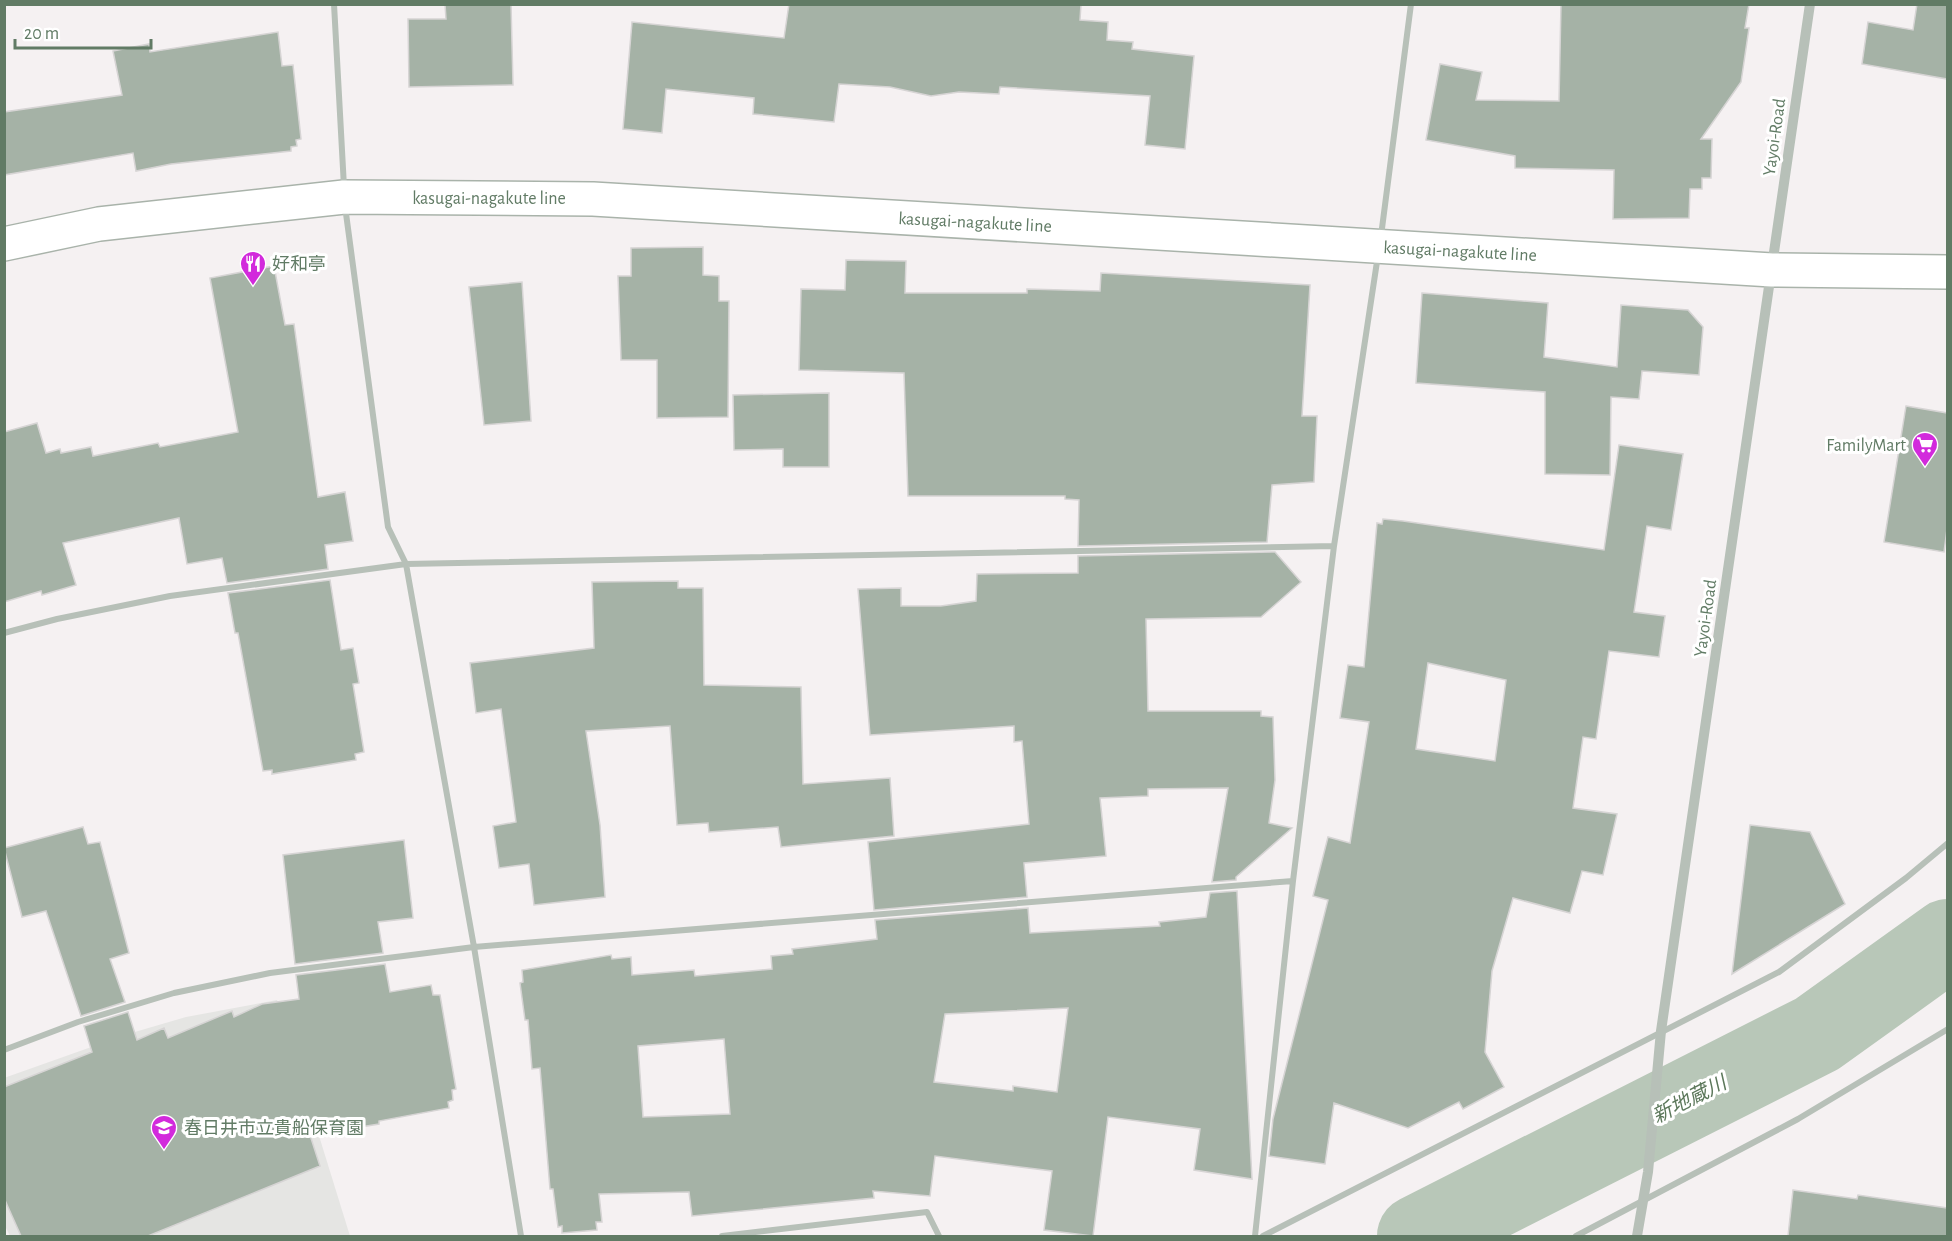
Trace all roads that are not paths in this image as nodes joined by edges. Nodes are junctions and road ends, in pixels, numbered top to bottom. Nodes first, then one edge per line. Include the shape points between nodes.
1 (334, 4) edge
2 (1411, 4) edge
3 (1810, 4) edge
4 (344, 197) junction
5 (4, 243) edge
6 (1380, 246) junction
7 (1772, 270) junction
8 (1947, 272) edge
9 (1334, 546) junction
10 (406, 564) junction
11 (4, 633) edge
12 (1947, 843) edge
13 (1293, 881) junction
14 (474, 947) junction
15 (1947, 1029) edge
16 (1661, 1031) junction
17 (4, 1050) edge
18 (1643, 1202) junction
19 (522, 1236) edge
20 (722, 1236) edge
21 (939, 1236) edge
22 (1255, 1236) edge
23 (1263, 1236) edge
24 (1576, 1236) edge
25 (1637, 1236) edge

1 - 4 street
2 - 6 street
3 - 7 street, Yayoi-Road
4 - 5 main road, kasugai-nagakute line via 99,224
4 - 6 main road, kasugai-nagakute line via 593,199
4 - 10 street via 388,527
6 - 7 main road, kasugai-nagakute line
6 - 9 street
7 - 8 main road, kasugai-nagakute line
7 - 16 street, Yayoi-Road
9 - 10 street
9 - 13 street
10 - 11 street via 170,596
10 - 14 street
12 - 16 street via 1906,879 1779,972
13 - 14 street
13 - 22 street
14 - 17 street via 270,974 174,993 78,1022
14 - 19 street
15 - 18 street via 1798,1119
16 - 18 street, Yayoi-Road
16 - 23 street
18 - 24 street
18 - 25 street, Yayoi-Road
20 - 21 street via 927,1212

